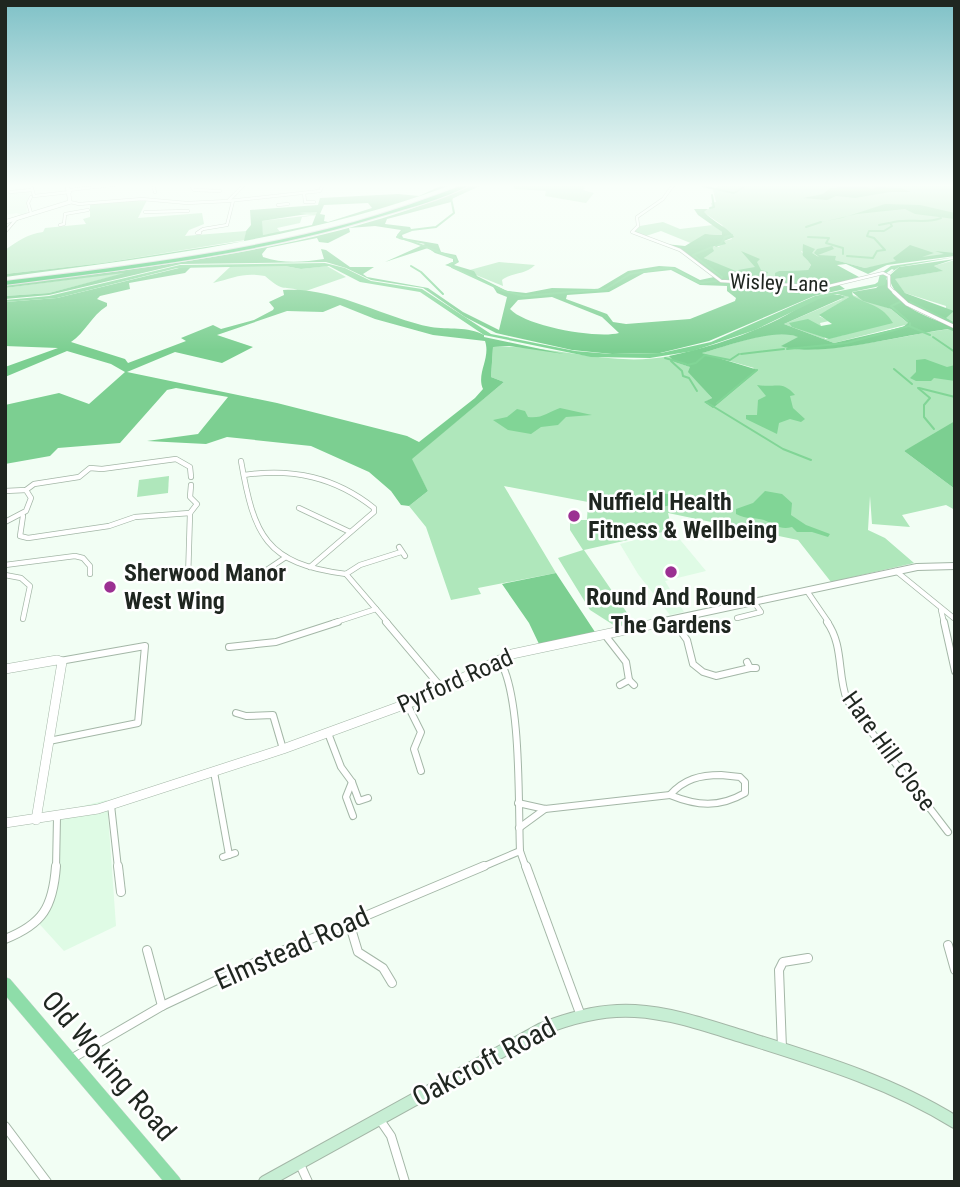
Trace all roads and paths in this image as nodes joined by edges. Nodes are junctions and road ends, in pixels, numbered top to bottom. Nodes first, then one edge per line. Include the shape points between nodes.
1 (268, 239) edge
2 (282, 239) edge
3 (651, 239) edge
4 (5, 281) edge
5 (955, 327) edge
6 (241, 461) dead end
7 (244, 475) junction
8 (191, 477) dead end
9 (191, 485) dead end
10 (26, 490) junction
11 (5, 491) edge
12 (299, 508) dead end
13 (190, 513) junction
14 (23, 516) junction
15 (5, 522) edge
16 (351, 532) junction
17 (402, 552) dead end
18 (286, 557) junction
19 (5, 565) edge
20 (955, 566) edge
21 (310, 567) junction
22 (264, 571) dead end
23 (896, 571) junction
24 (90, 574) dead end
25 (346, 574) junction
26 (5, 575) edge
27 (188, 579) dead end
28 (807, 591) junction
29 (754, 602) junction
30 (376, 609) junction
31 (941, 610) junction
32 (737, 618) dead end
33 (23, 619) dead end
34 (955, 619) edge
35 (673, 620) junction
36 (605, 635) junction
37 (229, 647) dead end
38 (499, 659) junction
39 (60, 661) junction
40 (751, 666) dead end
41 (5, 669) edge
42 (955, 671) edge
43 (620, 685) dead end
44 (441, 687) junction
45 (407, 704) junction
46 (238, 716) dead end
47 (327, 733) junction
48 (49, 741) junction
49 (283, 749) junction
50 (422, 767) dead end
51 (215, 772) junction
52 (352, 782) junction
53 (670, 795) junction
54 (368, 798) dead end
55 (518, 803) junction
56 (111, 804) junction
57 (545, 809) junction
58 (353, 816) dead end
59 (57, 817) junction
60 (36, 820) junction
61 (5, 823) edge
62 (519, 828) junction
63 (948, 832) dead end
64 (520, 851) junction
65 (229, 855) dead end
66 (123, 887) dead end
67 (349, 922) junction
68 (5, 939) edge
69 (948, 945) dead end
70 (147, 950) dead end
71 (808, 958) dead end
72 (954, 966) edge
73 (393, 983) dead end
74 (5, 984) edge
75 (162, 1006) junction
76 (581, 1016) junction
77 (782, 1049) junction
78 (71, 1059) junction
79 (379, 1118) junction
80 (955, 1122) edge
81 (5, 1126) edge
82 (299, 1162) junction
83 (47, 1182) edge
84 (174, 1182) edge
85 (265, 1182) edge
86 (308, 1182) edge
87 (405, 1182) edge

1 - 4 highway
2 - 4 highway via 188,258
3 - 5 street, Wisley Lane via 680,250 716,280 825,287 884,274 898,298
6 - 7 street
7 - 16 street via 297,472 344,487 374,509
7 - 18 street via 255,524
8 - 10 street via 190,467 176,459 90,468 79,477 34,484
9 - 13 street via 190,497 197,504
10 - 11 street
10 - 14 street via 30,506
12 - 16 street
13 - 14 street via 154,514 27,538 20,536
13 - 27 street
14 - 15 street
16 - 21 street
17 - 25 street via 365,561
18 - 21 street
18 - 22 street
19 - 24 street via 75,556 90,566
20 - 23 street, Pyrford Road
21 - 25 street
23 - 28 street, Pyrford Road
23 - 31 street
25 - 30 street
26 - 33 street via 21,578 30,586
28 - 29 street, Pyrford Road
28 - 63 street, Hare Hill Close via 835,633 840,682 847,700
29 - 32 street via 761,612
29 - 35 street, Pyrford Road
30 - 37 street via 276,642
30 - 44 street
31 - 34 street
31 - 42 street
35 - 36 street, Pyrford Road
35 - 40 street via 689,644 693,664 703,672 716,676
36 - 38 street, Pyrford Road
36 - 43 street via 630,673 631,682
38 - 44 street, Pyrford Road
38 - 55 street via 506,670 515,724
39 - 41 street
39 - 48 street
39 - 48 street via 145,646 138,723
44 - 45 street, Pyrford Road
45 - 47 street, Pyrford Road
45 - 50 street via 421,732 414,749
46 - 49 street via 273,715
47 - 49 street, Pyrford Road
47 - 52 street
48 - 60 street
49 - 51 street, Pyrford Road
51 - 56 street, Pyrford Road
51 - 65 street
52 - 54 street via 359,801
52 - 58 street via 346,797
53 - 53 street via 683,780 701,775 740,777 745,782 745,793 717,805 692,805
53 - 57 street
55 - 57 street
55 - 62 street
56 - 59 street, Pyrford Road
56 - 66 street
57 - 62 street
59 - 60 street, Pyrford Road
59 - 68 street via 54,884 48,903 39,920
60 - 61 street, Pyrford Road
62 - 64 street
64 - 67 street, Elmstead Road
64 - 76 street
67 - 73 street via 358,951 383,968
67 - 75 street, Elmstead Road
69 - 72 street
70 - 75 street
71 - 77 street via 783,962 779,970
74 - 78 main road, Old Woking Road
75 - 78 street, Elmstead Road
76 - 77 main road, Oakcroft Road via 619,1011 670,1016
76 - 79 main road, Oakcroft Road via 542,1029
77 - 80 main road, Oakcroft Road via 897,1088
78 - 84 main road, Old Woking Road
79 - 82 main road, Oakcroft Road
79 - 87 street via 391,1136
81 - 83 street
82 - 85 main road, Oakcroft Road
82 - 86 street

